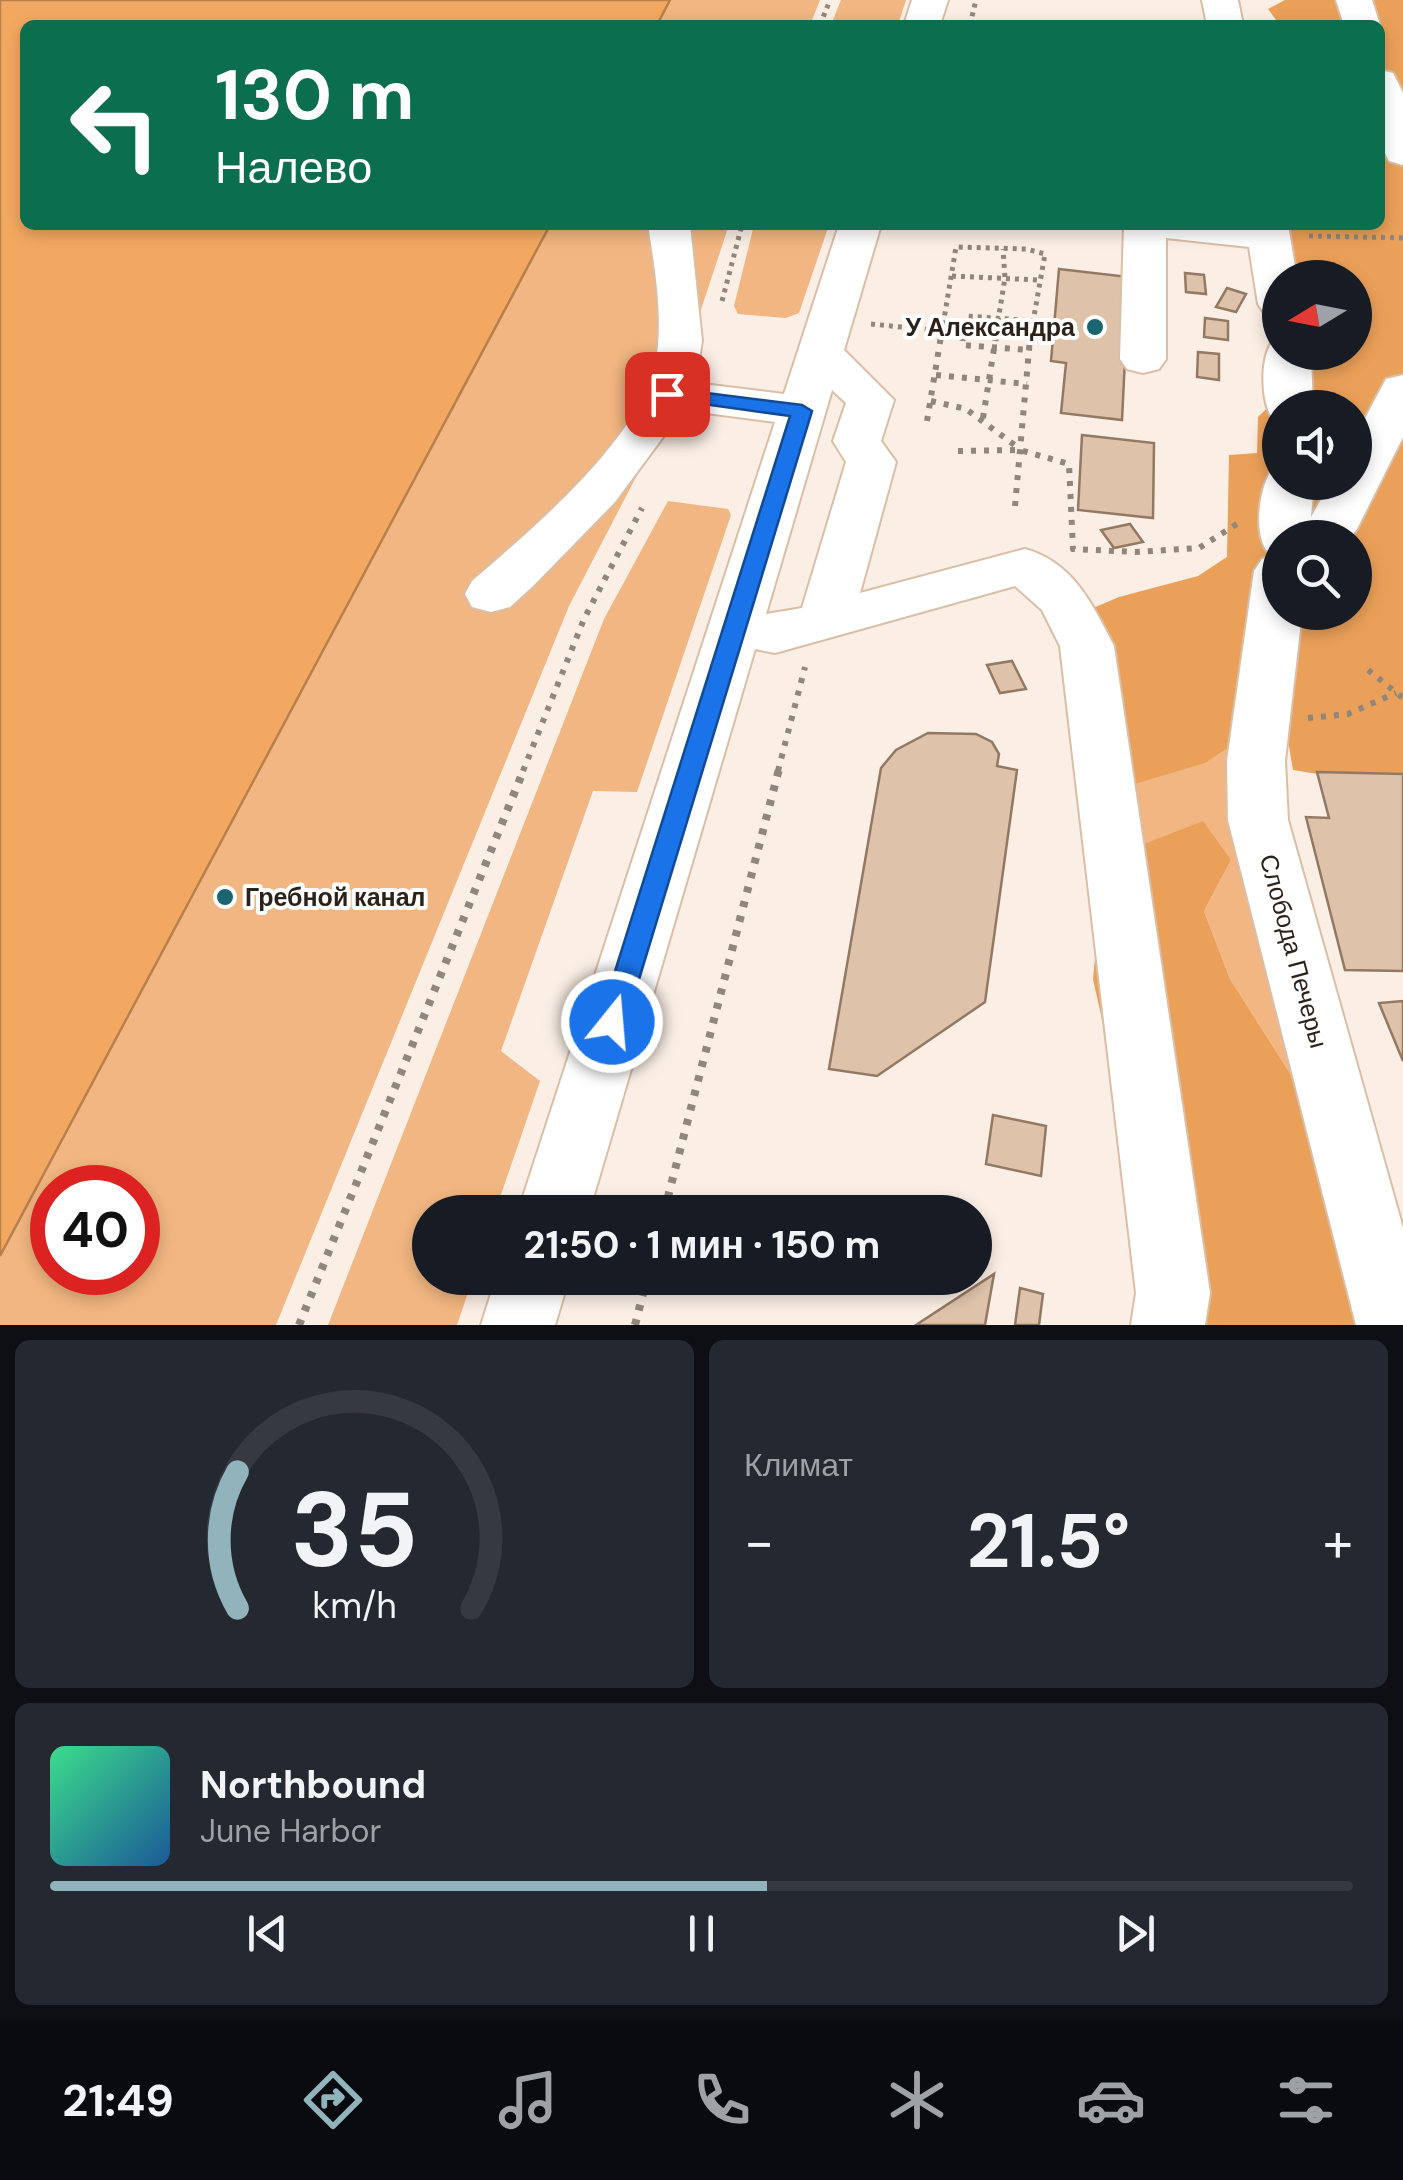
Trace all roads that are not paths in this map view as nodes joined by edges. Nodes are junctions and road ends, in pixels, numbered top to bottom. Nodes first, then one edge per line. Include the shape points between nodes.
1 (1385, 97) edge
2 (1403, 153) edge
3 (671, 230) edge
4 (858, 230) edge
5 (1144, 230) edge
6 (1268, 230) edge
7 (1273, 260) edge
8 (820, 352) junction
9 (1144, 359) dead end
10 (1403, 390) edge
11 (667, 394) junction
12 (802, 411) junction
13 (1336, 520) edge
14 (491, 594) dead end
15 (821, 622) junction
16 (735, 627) junction
17 (1272, 630) edge
18 (558, 1195) edge
19 (527, 1295) edge
20 (518, 1325) edge
21 (1168, 1325) edge
22 (1393, 1325) edge

1 - 2 street
3 - 11 street via 678,369
4 - 8 street
5 - 9 street
6 - 7 street
8 - 12 street
8 - 15 street via 870,400 856,441 871,462
10 - 13 street
11 - 12 street
11 - 14 street via 655,422 546,546
12 - 16 street
15 - 16 street via 775,634
15 - 21 street via 1025,566 1063,599 1088,646 1173,1293
16 - 18 street
17 - 22 street, Слобода Печеры via 1256,761 1258,820
19 - 20 street

